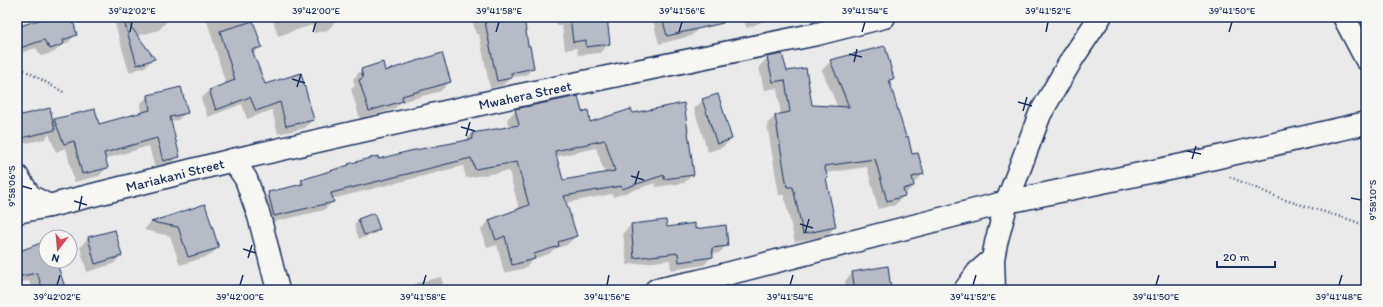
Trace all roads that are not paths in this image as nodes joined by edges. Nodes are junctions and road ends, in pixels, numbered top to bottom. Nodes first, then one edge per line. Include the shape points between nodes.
1 (884, 17) edge
2 (1100, 17) edge
3 (1344, 17) edge
4 (1366, 59) edge
5 (1366, 123) edge
6 (233, 160) junction
7 (17, 176) edge
8 (1008, 202) junction
9 (49, 206) junction
10 (17, 212) edge
11 (993, 259) junction
12 (278, 290) edge
13 (656, 290) edge
14 (965, 290) edge
15 (994, 290) edge

1 - 6 street, Mwahera Street via 817,34 516,96
2 - 8 street via 1040,114
3 - 4 street
5 - 8 street
6 - 9 street, Mariakani Street
6 - 12 street, Mariakani Street via 246,179 259,216
7 - 9 street via 30,196
8 - 11 street
8 - 13 street
9 - 10 street, Mariakani Street
11 - 14 street via 978,272
11 - 15 street

